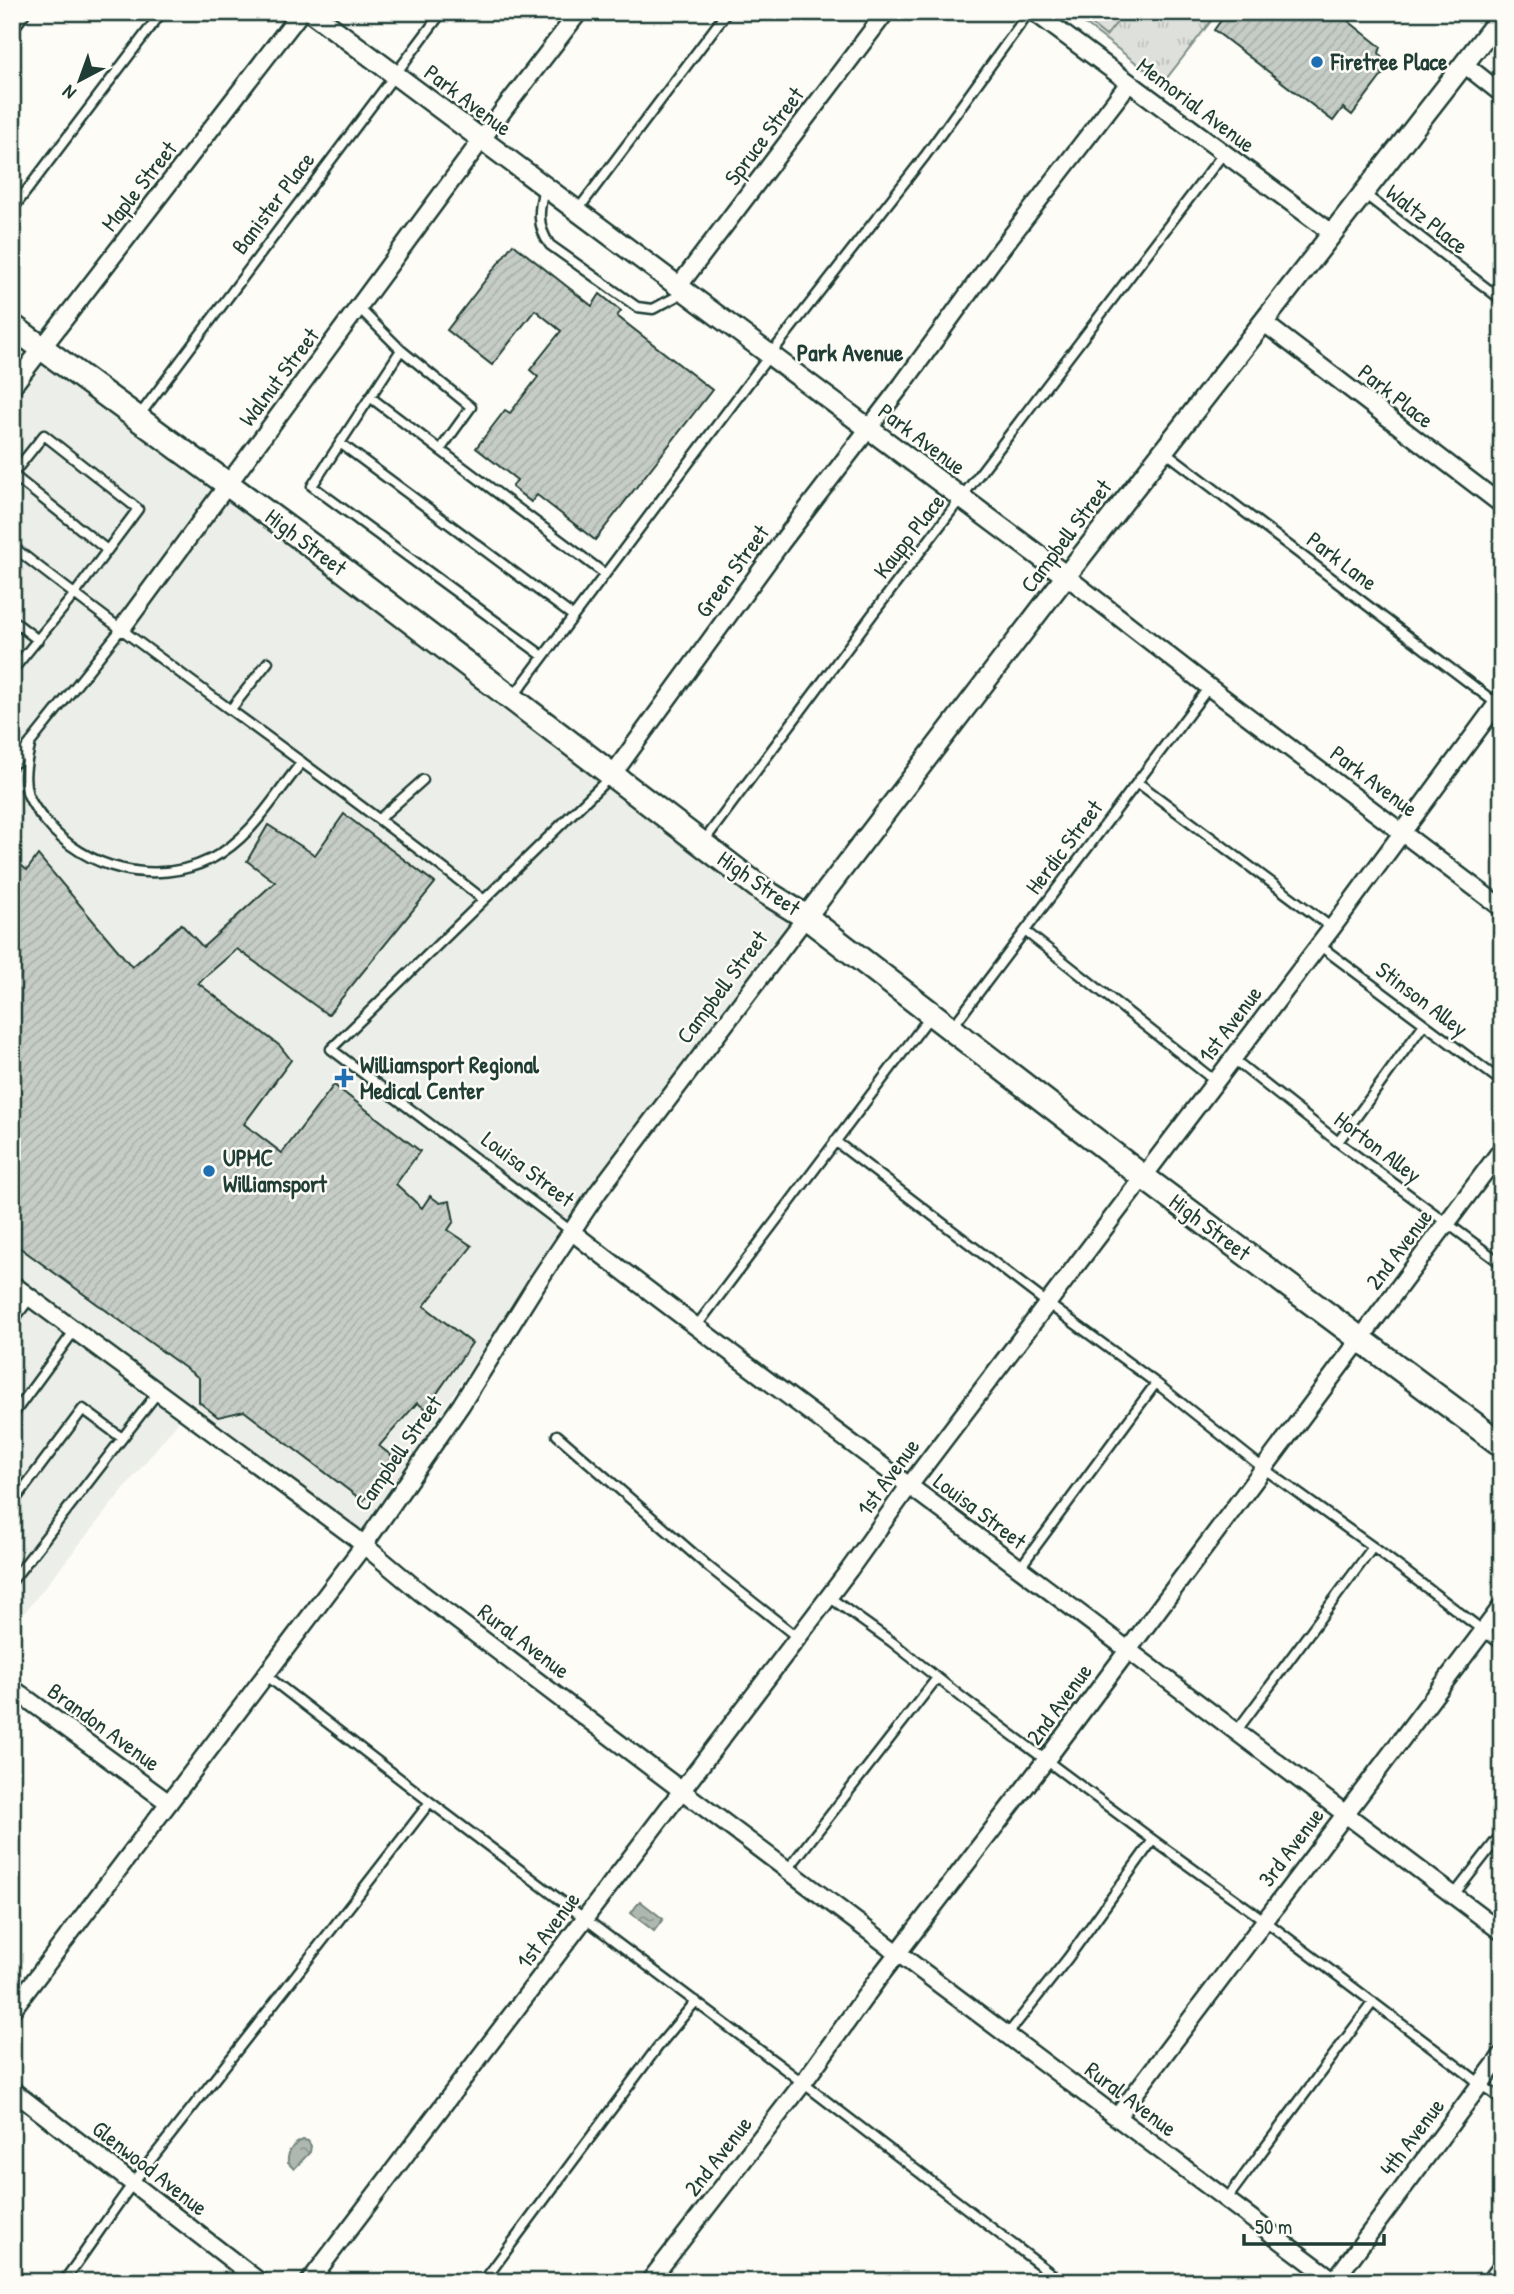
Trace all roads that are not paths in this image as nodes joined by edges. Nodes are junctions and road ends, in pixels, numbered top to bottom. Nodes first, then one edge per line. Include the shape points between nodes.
1 (21, 12) edge
2 (162, 12) edge
3 (301, 12) edge
4 (311, 12) edge
5 (442, 12) edge
6 (579, 12) edge
7 (727, 12) edge
8 (886, 12) edge
9 (1032, 12) edge
10 (1502, 15) edge
11 (12, 24) edge
12 (1464, 64) junction
13 (394, 75) junction
14 (1129, 83) junction
15 (1502, 94) edge
16 (481, 141) junction
17 (1223, 154) junction
18 (544, 187) junction
19 (1363, 193) junction
20 (12, 210) edge
21 (576, 211) junction
22 (1332, 233) junction
23 (682, 290) junction
24 (1502, 300) edge
25 (359, 308) junction
26 (1263, 322) junction
27 (12, 326) edge
28 (42, 348) junction
29 (401, 350) junction
30 (769, 355) junction
31 (12, 387) edge
32 (370, 397) junction
33 (136, 419) junction
34 (868, 429) junction
35 (340, 443) junction
36 (440, 450) junction
37 (1163, 450) junction
38 (13, 475) edge
39 (227, 484) junction
40 (962, 499) junction
41 (1502, 505) edge
42 (12, 546) edge
43 (107, 550) junction
44 (605, 574) junction
45 (1066, 576) junction
46 (74, 595) junction
47 (573, 616) junction
48 (12, 620) edge
49 (122, 628) junction
50 (37, 640) junction
51 (543, 656) junction
52 (268, 662) dead end
53 (12, 671) edge
54 (1209, 687) junction
55 (512, 698) junction
56 (1499, 700) edge
57 (231, 709) junction
58 (31, 742) junction
59 (302, 762) junction
60 (12, 766) edge
61 (613, 774) junction
62 (423, 780) dead end
63 (1138, 782) junction
64 (379, 819) junction
65 (1403, 834) junction
66 (703, 843) junction
67 (484, 900) junction
68 (1502, 908) edge
69 (806, 917) junction
70 (1332, 929) junction
71 (1025, 931) junction
72 (1319, 945) junction
73 (932, 1015) junction
74 (1424, 1024) junction
75 (951, 1030) junction
76 (331, 1049) joint
77 (1232, 1058) junction
78 (1215, 1081) junction
79 (1502, 1082) edge
80 (835, 1141) junction
81 (1338, 1142) junction
82 (1502, 1149) edge
83 (1142, 1176) junction
84 (1447, 1224) junction
85 (571, 1231) junction
86 (1502, 1264) edge
87 (12, 1284) edge
88 (31, 1297) junction
89 (1047, 1303) junction
90 (12, 1322) edge
91 (695, 1328) junction
92 (75, 1330) junction
93 (1359, 1338) junction
94 (1156, 1383) junction
95 (158, 1392) junction
96 (12, 1416) edge
97 (557, 1436) dead end
98 (122, 1438) junction
99 (1502, 1445) edge
100 (1263, 1468) junction
101 (909, 1486) junction
102 (12, 1504) edge
103 (364, 1545) junction
104 (1373, 1547) junction
105 (1019, 1569) junction
106 (12, 1581) edge
107 (828, 1597) junction
108 (1502, 1605) edge
109 (1483, 1631) junction
110 (797, 1637) junction
111 (1502, 1645) edge
112 (1127, 1649) junction
113 (267, 1676) junction
114 (937, 1678) junction
115 (12, 1688) edge
116 (1236, 1733) junction
117 (1046, 1760) junction
118 (681, 1790) junction
119 (430, 1802) junction
120 (169, 1803) junction
121 (1344, 1815) junction
122 (1502, 1833) edge
123 (1153, 1840) junction
124 (788, 1869) junction
125 (1453, 1896) junction
126 (585, 1919) junction
127 (1265, 1920) junction
128 (1502, 1932) edge
129 (898, 1953) junction
130 (696, 2001) junction
131 (1373, 2002) junction
132 (12, 2010) edge
133 (1007, 2035) junction
134 (1502, 2055) edge
135 (803, 2083) junction
136 (1480, 2084) junction
137 (12, 2090) edge
138 (1502, 2100) edge
139 (1118, 2117) junction
140 (133, 2184) junction
141 (1226, 2200) junction
142 (1502, 2260) edge
143 (1335, 2281) edge
144 (63, 2282) edge
145 (260, 2282) edge
146 (309, 2282) edge
147 (483, 2282) edge
148 (649, 2282) edge
149 (1062, 2282) edge
150 (1485, 2282) edge

1 - 11 street
2 - 20 lane
3 - 28 street, Maple Street
4 - 13 street, Park Avenue
5 - 13 lane, Banister Place
6 - 16 street, Walnut Street
7 - 21 lane
8 - 23 street, Spruce Street
9 - 14 street, Memorial Avenue
9 - 30 lane
10 - 12 street, Campbell Street
12 - 15 street
12 - 19 street, Campbell Street
13 - 16 street, Park Avenue
13 - 33 lane, Banister Place
14 - 17 street, Memorial Avenue
14 - 34 street, Green Street
16 - 18 street, Park Avenue
16 - 25 street, Walnut Street
17 - 22 street, Memorial Avenue
17 - 40 lane, Kaupp Place
18 - 21 street, Park Avenue
18 - 23 lane via 540,222 551,245 637,307 653,309
19 - 22 street, Campbell Street
19 - 24 lane, Waltz Place
21 - 23 street, Park Avenue
22 - 26 street, Campbell Street
23 - 30 street, Park Avenue
25 - 29 lane
25 - 39 street, Walnut Street
26 - 37 street, Campbell Street
26 - 41 street, Park Place
27 - 28 main road, High Street
28 - 31 street, Maple Street
28 - 33 main road, High Street
29 - 32 lane
29 - 36 lane via 471,407
30 - 34 street, Park Avenue
30 - 44 lane
32 - 35 lane
32 - 36 lane
33 - 39 main road, High Street
34 - 40 street, Park Avenue
34 - 61 street, Green Street
35 - 47 lane
35 - 51 lane via 312,486
36 - 44 lane
37 - 45 street, Campbell Street
37 - 56 lane, Park Lane
38 - 43 lane
38 - 43 lane via 44,435 138,509
39 - 49 street, Walnut Street
39 - 55 main road, High Street
40 - 45 street, Park Avenue
40 - 66 lane, Kaupp Place
42 - 46 lane
43 - 46 lane
44 - 47 lane
45 - 54 street, Park Avenue
45 - 69 street, Campbell Street
46 - 49 lane
46 - 50 lane
47 - 51 lane
48 - 50 lane
49 - 57 lane
49 - 58 lane, Walnut Street
50 - 53 lane
51 - 55 lane
52 - 57 lane
54 - 63 lane, Herdic Street
54 - 65 street, Park Avenue
55 - 61 main road, High Street
56 - 65 street, 1st Avenue
57 - 59 lane
58 - 59 lane via 25,769 28,794 58,837 109,866 138,871 181,869 214,857 247,832
58 - 60 lane, Walnut Street
59 - 64 lane
61 - 66 main road, High Street
61 - 67 lane, Green Street
62 - 64 lane
63 - 70 lane
63 - 71 lane, Herdic Street
64 - 67 lane
65 - 68 street, Park Avenue
65 - 70 street, 1st Avenue
66 - 69 main road, High Street
67 - 76 lane, Green Street
69 - 73 main road, High Street
69 - 85 street, Campbell Street
70 - 72 street, 1st Avenue
71 - 75 lane, Herdic Street
71 - 78 lane
72 - 74 lane, Stinson Alley
72 - 77 street, 1st Avenue
73 - 75 main road, High Street
73 - 80 lane
74 - 79 lane, Stinson Alley
74 - 81 lane
75 - 83 main road, High Street
76 - 85 lane, Louisa Street
77 - 78 street, 1st Avenue
77 - 81 lane, Horton Alley
78 - 83 street, 1st Avenue
80 - 89 lane
80 - 91 lane
81 - 84 lane, Horton Alley
82 - 84 street, 2nd Avenue
83 - 89 street, 1st Avenue
83 - 93 main road, High Street
84 - 86 lane, Horton Alley
84 - 93 street, 2nd Avenue
85 - 91 street, Louisa Street
85 - 103 street, Campbell Street via 461,1405
87 - 88 street, Rural Avenue
88 - 90 lane
88 - 92 street, Rural Avenue
89 - 94 lane
89 - 101 street, 1st Avenue
91 - 101 street, Louisa Street
92 - 95 street, Rural Avenue
92 - 96 lane
93 - 99 main road, High Street
93 - 100 street, 2nd Avenue
94 - 100 lane
94 - 105 lane
95 - 98 lane
95 - 103 street, Rural Avenue
97 - 110 lane
98 - 102 lane via 83,1409
98 - 106 lane
100 - 104 lane
100 - 112 street, 2nd Avenue
101 - 105 street, Louisa Street
101 - 107 street, 1st Avenue
103 - 113 street, Campbell Street
103 - 118 street, Rural Avenue
104 - 109 lane
104 - 116 lane
105 - 112 street, Louisa Street
107 - 110 street, 1st Avenue
107 - 114 lane
108 - 109 street, 3rd Avenue
109 - 111 lane
109 - 121 street, 3rd Avenue
110 - 118 street, 1st Avenue
112 - 116 street, Louisa Street
112 - 117 street, 2nd Avenue
113 - 119 lane
113 - 120 street, Campbell Street
114 - 117 lane
114 - 124 lane
115 - 120 street, Brandon Avenue
116 - 121 street, Louisa Street
117 - 123 lane
117 - 129 street, 2nd Avenue
118 - 124 street, Rural Avenue
118 - 126 street, 1st Avenue
119 - 126 lane
119 - 140 lane
120 - 132 street, Campbell Street
121 - 125 street, Louisa Street
121 - 127 street, 3rd Avenue
122 - 125 lane
123 - 127 lane
123 - 133 lane
124 - 129 street, Rural Avenue
125 - 128 street, Louisa Street
126 - 130 lane
126 - 146 street, 1st Avenue
127 - 131 lane
127 - 139 street, 3rd Avenue
129 - 133 street, Rural Avenue
129 - 135 street, 2nd Avenue
130 - 135 lane
130 - 147 lane
131 - 136 lane
131 - 141 lane
133 - 139 street, Rural Avenue
134 - 136 street, 4th Avenue
135 - 148 street, 2nd Avenue
135 - 149 lane
136 - 138 lane
136 - 143 street, 4th Avenue
137 - 140 street, Glenwood Avenue
139 - 141 street, Rural Avenue
140 - 144 lane
140 - 145 street, Glenwood Avenue
141 - 143 street, Rural Avenue
142 - 150 lane

